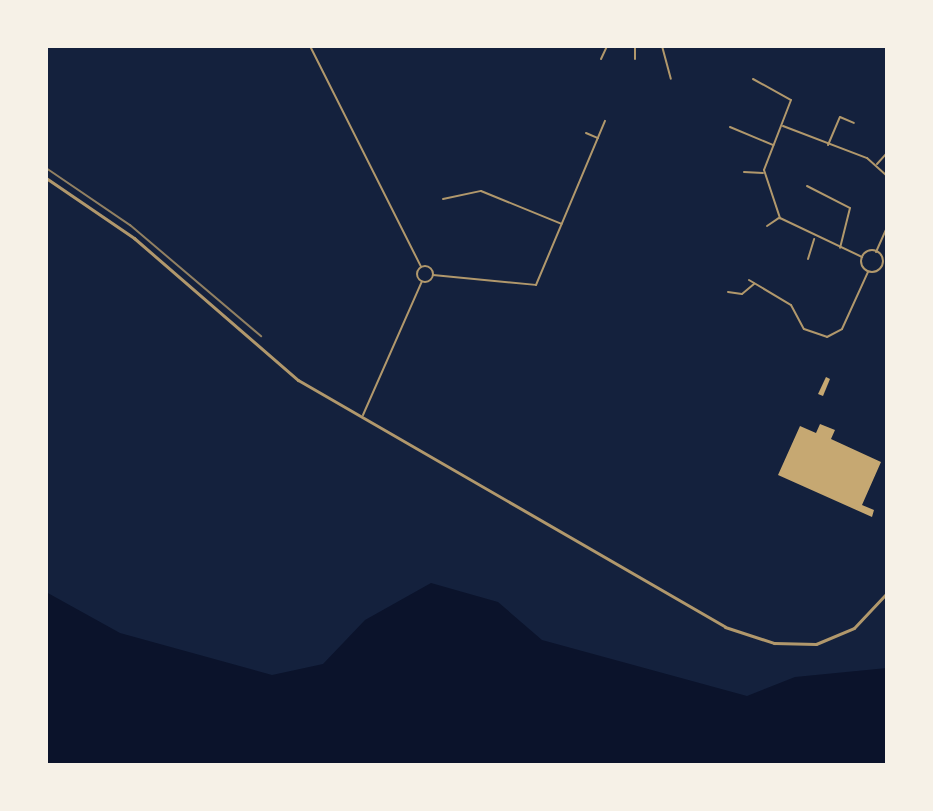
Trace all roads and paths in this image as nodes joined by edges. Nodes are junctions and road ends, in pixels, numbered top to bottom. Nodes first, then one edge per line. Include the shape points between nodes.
1 (310, 46) edge
2 (607, 46) edge
3 (635, 46) edge
4 (662, 46) edge
5 (601, 59) dead end
6 (635, 59) dead end
7 (671, 79) dead end
8 (753, 79) dead end
9 (842, 111) dead end
10 (840, 117) junction
11 (605, 121) dead end
12 (729, 121) dead end
13 (854, 123) dead end
14 (782, 125) junction
15 (730, 127) junction
16 (724, 129) dead end
17 (586, 133) dead end
18 (598, 138) junction
19 (773, 145) junction
20 (828, 145) junction
21 (887, 153) edge
22 (877, 165) junction
23 (744, 172) dead end
24 (763, 173) junction
25 (887, 176) edge
26 (46, 178) edge
27 (807, 186) dead end
28 (443, 199) dead end
29 (780, 218) junction
30 (562, 224) junction
31 (767, 226) dead end
32 (887, 227) edge
33 (815, 238) junction
34 (839, 249) junction
35 (876, 252) junction
36 (862, 257) junction
37 (808, 259) dead end
38 (881, 266) junction
39 (421, 267) junction
40 (887, 268) edge
41 (868, 272) junction
42 (433, 275) junction
43 (749, 280) dead end
44 (422, 281) junction
45 (754, 284) junction
46 (728, 292) dead end
47 (362, 417) junction
48 (887, 593) edge

1 - 39 street
2 - 5 street
3 - 6 street
4 - 7 street
8 - 14 street via 758,86 789,97
9 - 10 street
10 - 13 street
10 - 20 street
11 - 18 street
12 - 15 street
14 - 19 street
14 - 20 street
15 - 16 street
15 - 19 street
17 - 18 street
18 - 30 street
19 - 24 street
20 - 22 street
21 - 22 street
22 - 25 street
23 - 24 street
24 - 29 street
26 - 47 street via 134,238 277,365
27 - 34 street via 850,208
28 - 30 street via 481,191
29 - 31 street
29 - 33 street
30 - 42 street via 536,285
32 - 35 street
33 - 34 street
33 - 37 street
34 - 36 street
35 - 36 street
35 - 38 street
36 - 41 street
38 - 40 street
38 - 41 street
39 - 42 street
39 - 44 street
41 - 45 street via 842,329 830,337 804,329 791,305
42 - 44 street
43 - 45 street
44 - 47 street
45 - 46 street via 742,294
47 - 48 street via 749,637 792,646 831,640 860,623

